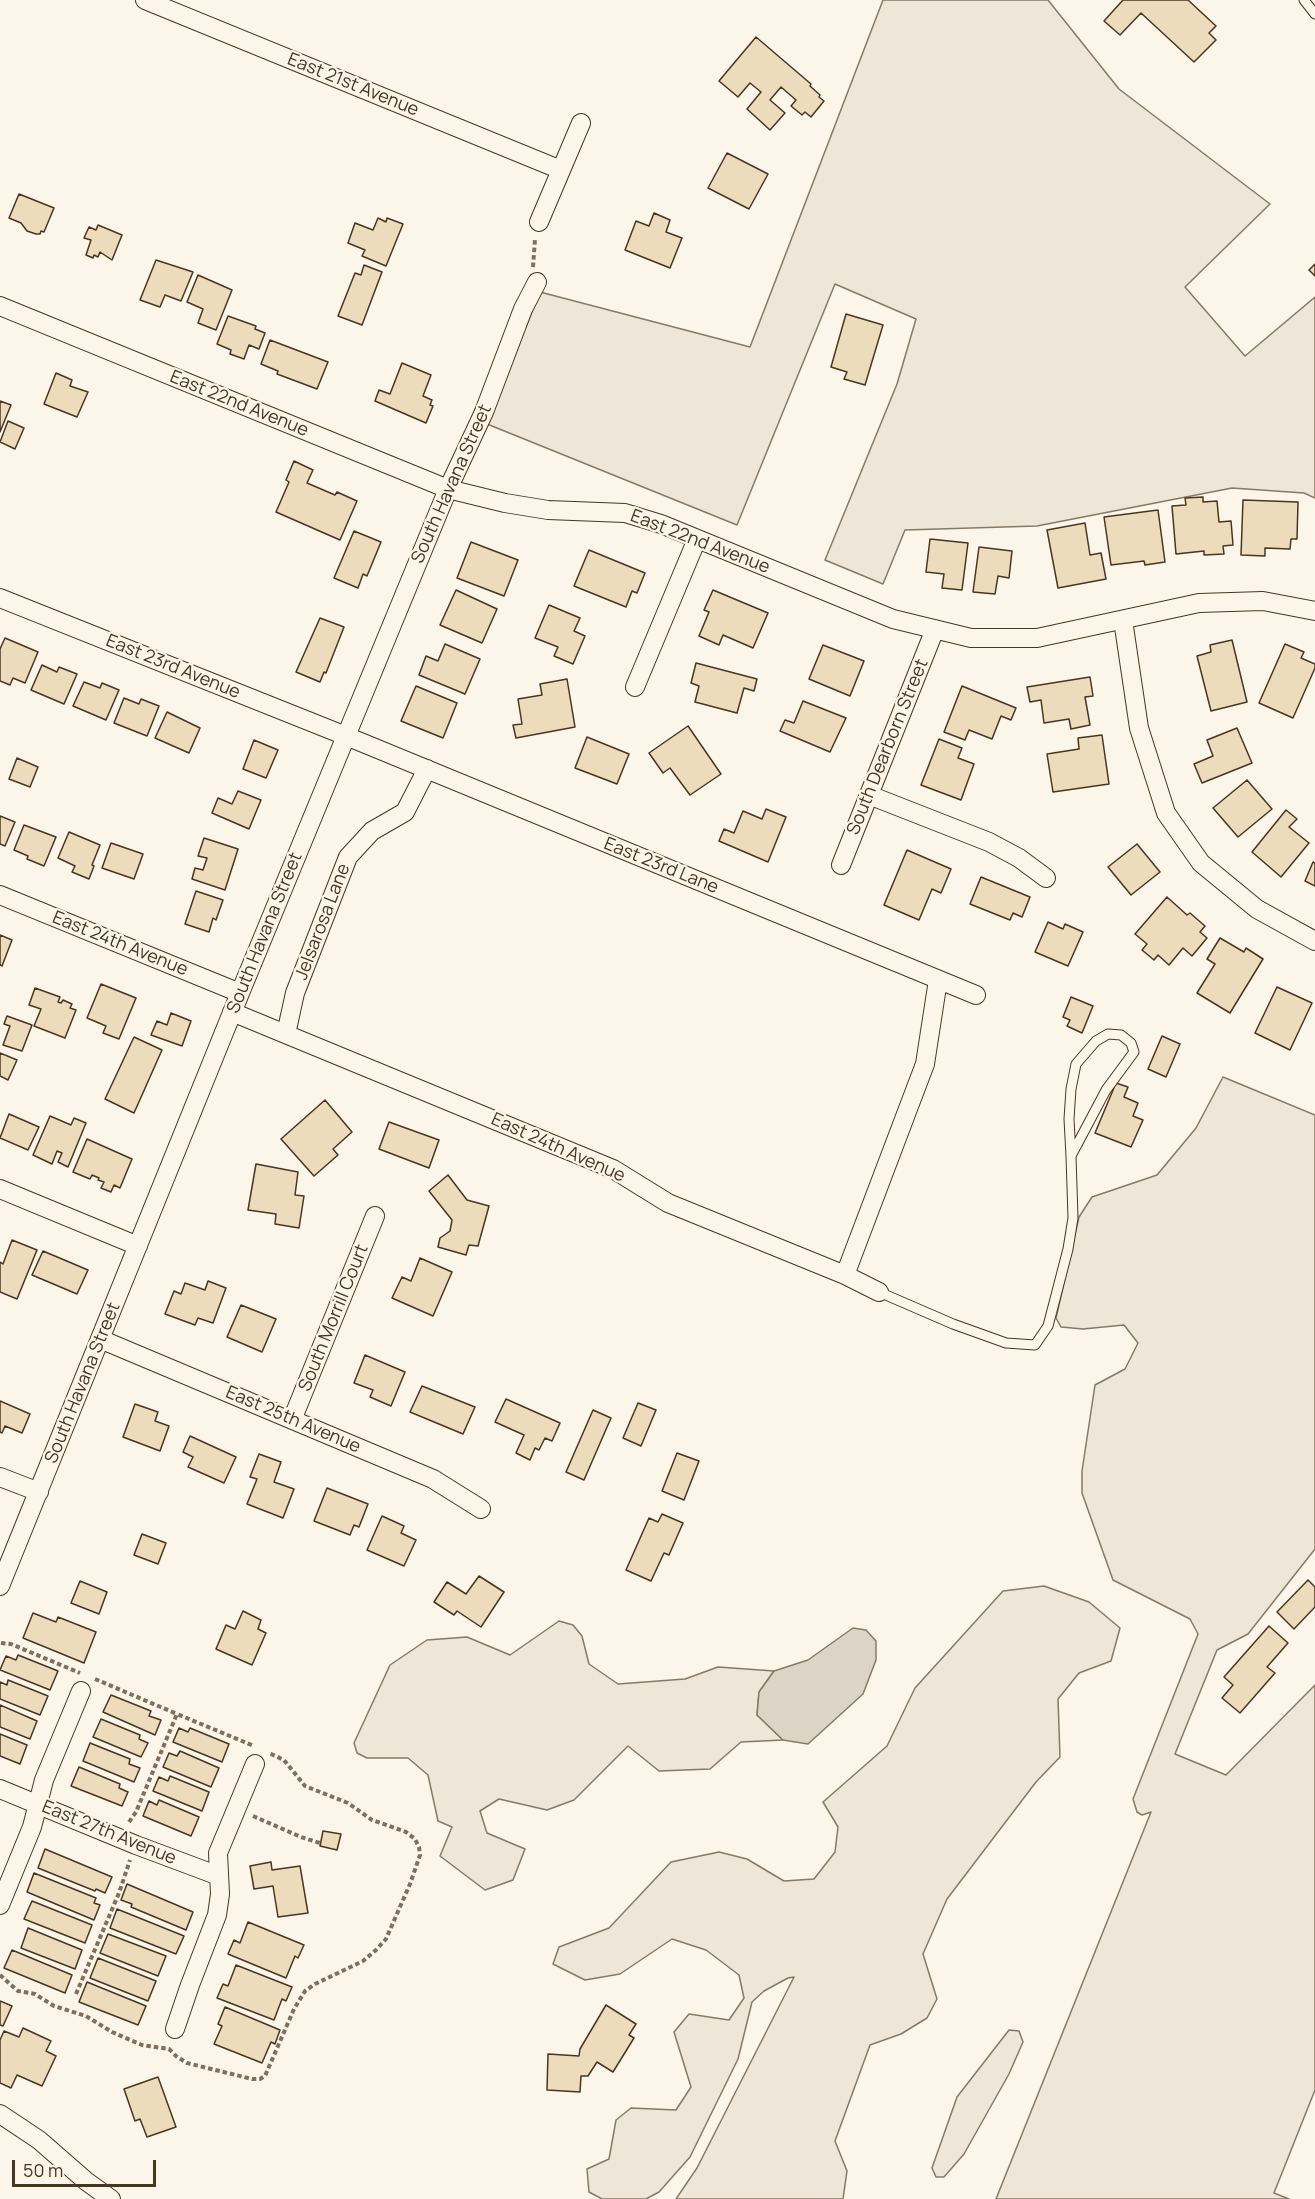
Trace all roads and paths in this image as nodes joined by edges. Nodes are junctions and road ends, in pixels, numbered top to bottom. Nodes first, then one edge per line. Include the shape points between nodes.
1 (145, 0) edge
2 (1304, 0) edge
3 (1315, 14) edge
4 (581, 123) dead end
5 (561, 170) junction
6 (539, 222) joint
7 (537, 282) joint
8 (0, 306) edge
9 (448, 489) junction
10 (697, 539) junction
11 (0, 598) edge
12 (1315, 612) edge
13 (1123, 620) junction
14 (935, 629) junction
15 (635, 687) dead end
16 (346, 736) junction
17 (427, 769) junction
18 (868, 795) junction
19 (841, 865) dead end
20 (1046, 878) dead end
21 (0, 895) edge
22 (1315, 941) edge
23 (938, 980) junction
24 (240, 993) junction
25 (976, 995) dead end
26 (232, 1012) junction
27 (286, 1034) junction
28 (1071, 1156) junction
29 (0, 1189) edge
30 (375, 1216) dead end
31 (138, 1246) junction
32 (845, 1275) junction
33 (879, 1292) joint
34 (100, 1339) junction
35 (292, 1420) junction
36 (0, 1477) edge
37 (39, 1492) junction
38 (481, 1509) dead end
39 (0, 1586) edge
40 (81, 1691) dead end
41 (255, 1764) dead end
42 (0, 1789) edge
43 (37, 1804) junction
44 (236, 1809) junction
45 (127, 1842) junction
46 (320, 1843) dead end
47 (219, 1876) junction
48 (0, 1905) edge
49 (0, 1975) edge
50 (76, 1994) dead end
51 (175, 2029) dead end
52 (0, 2114) edge
53 (111, 2199) edge

1 - 5 street, East 21st Avenue
2 - 3 lane
4 - 5 street
5 - 6 street
6 - 7 path via 533,256
7 - 9 street, South Havana Street
8 - 9 street, East 22nd Avenue
9 - 10 street, East 22nd Avenue via 548,510 625,513
9 - 16 street, South Havana Street
10 - 14 street, East 22nd Avenue via 893,619
10 - 15 street
11 - 16 street, East 23rd Avenue
12 - 13 street, East 22nd Avenue via 1263,601 1200,603
13 - 14 street, East 22nd Avenue via 1037,638 971,638
13 - 22 street via 1139,728 1166,813 1201,863 1257,909
14 - 18 street, South Dearborn Street
16 - 17 street, East 23rd Lane
16 - 24 street, South Havana Street
17 - 23 street, East 23rd Lane
17 - 27 street, Jelsarosa Lane via 405,812 372,831 348,857 295,993
18 - 19 street, South Dearborn Street
18 - 20 street via 989,842
21 - 24 street, East 24th Avenue
23 - 25 street, East 23rd Lane
23 - 32 street via 925,1064
24 - 26 street, South Havana Street
26 - 27 street, East 24th Avenue
26 - 31 street, South Havana Street
27 - 32 street, East 24th Avenue via 613,1169 668,1203
28 - 28 lane via 1071,1089 1076,1064 1096,1041 1108,1034 1120,1035 1134,1052 1106,1090
28 - 33 lane via 1073,1218 1068,1249 1048,1326 1035,1345 1006,1343
29 - 31 street
30 - 35 street, South Morrill Court
31 - 34 street, South Havana Street
32 - 33 street, East 24th Avenue
34 - 35 street, East 25th Avenue
34 - 37 street, South Havana Street
35 - 38 street, East 25th Avenue via 433,1479
36 - 37 street
37 - 39 street, South Havana Street
40 - 43 street
41 - 44 street
42 - 43 street, East 27th Avenue
43 - 45 street, East 27th Avenue
43 - 48 street via 32,1827
44 - 46 path
44 - 47 street via 218,1853
45 - 47 street, East 27th Avenue
45 - 49 path via 135,1812 177,1713 284,1760 305,1786 348,1803 372,1820 406,1832 415,1839 420,1855 386,1939 363,1961 305,1991 269,2070 260,2079 187,2063 169,2049 142,2045 86,2016 18,1991
45 - 50 path via 118,1893
47 - 51 street via 217,1915
52 - 53 street via 39,2140

